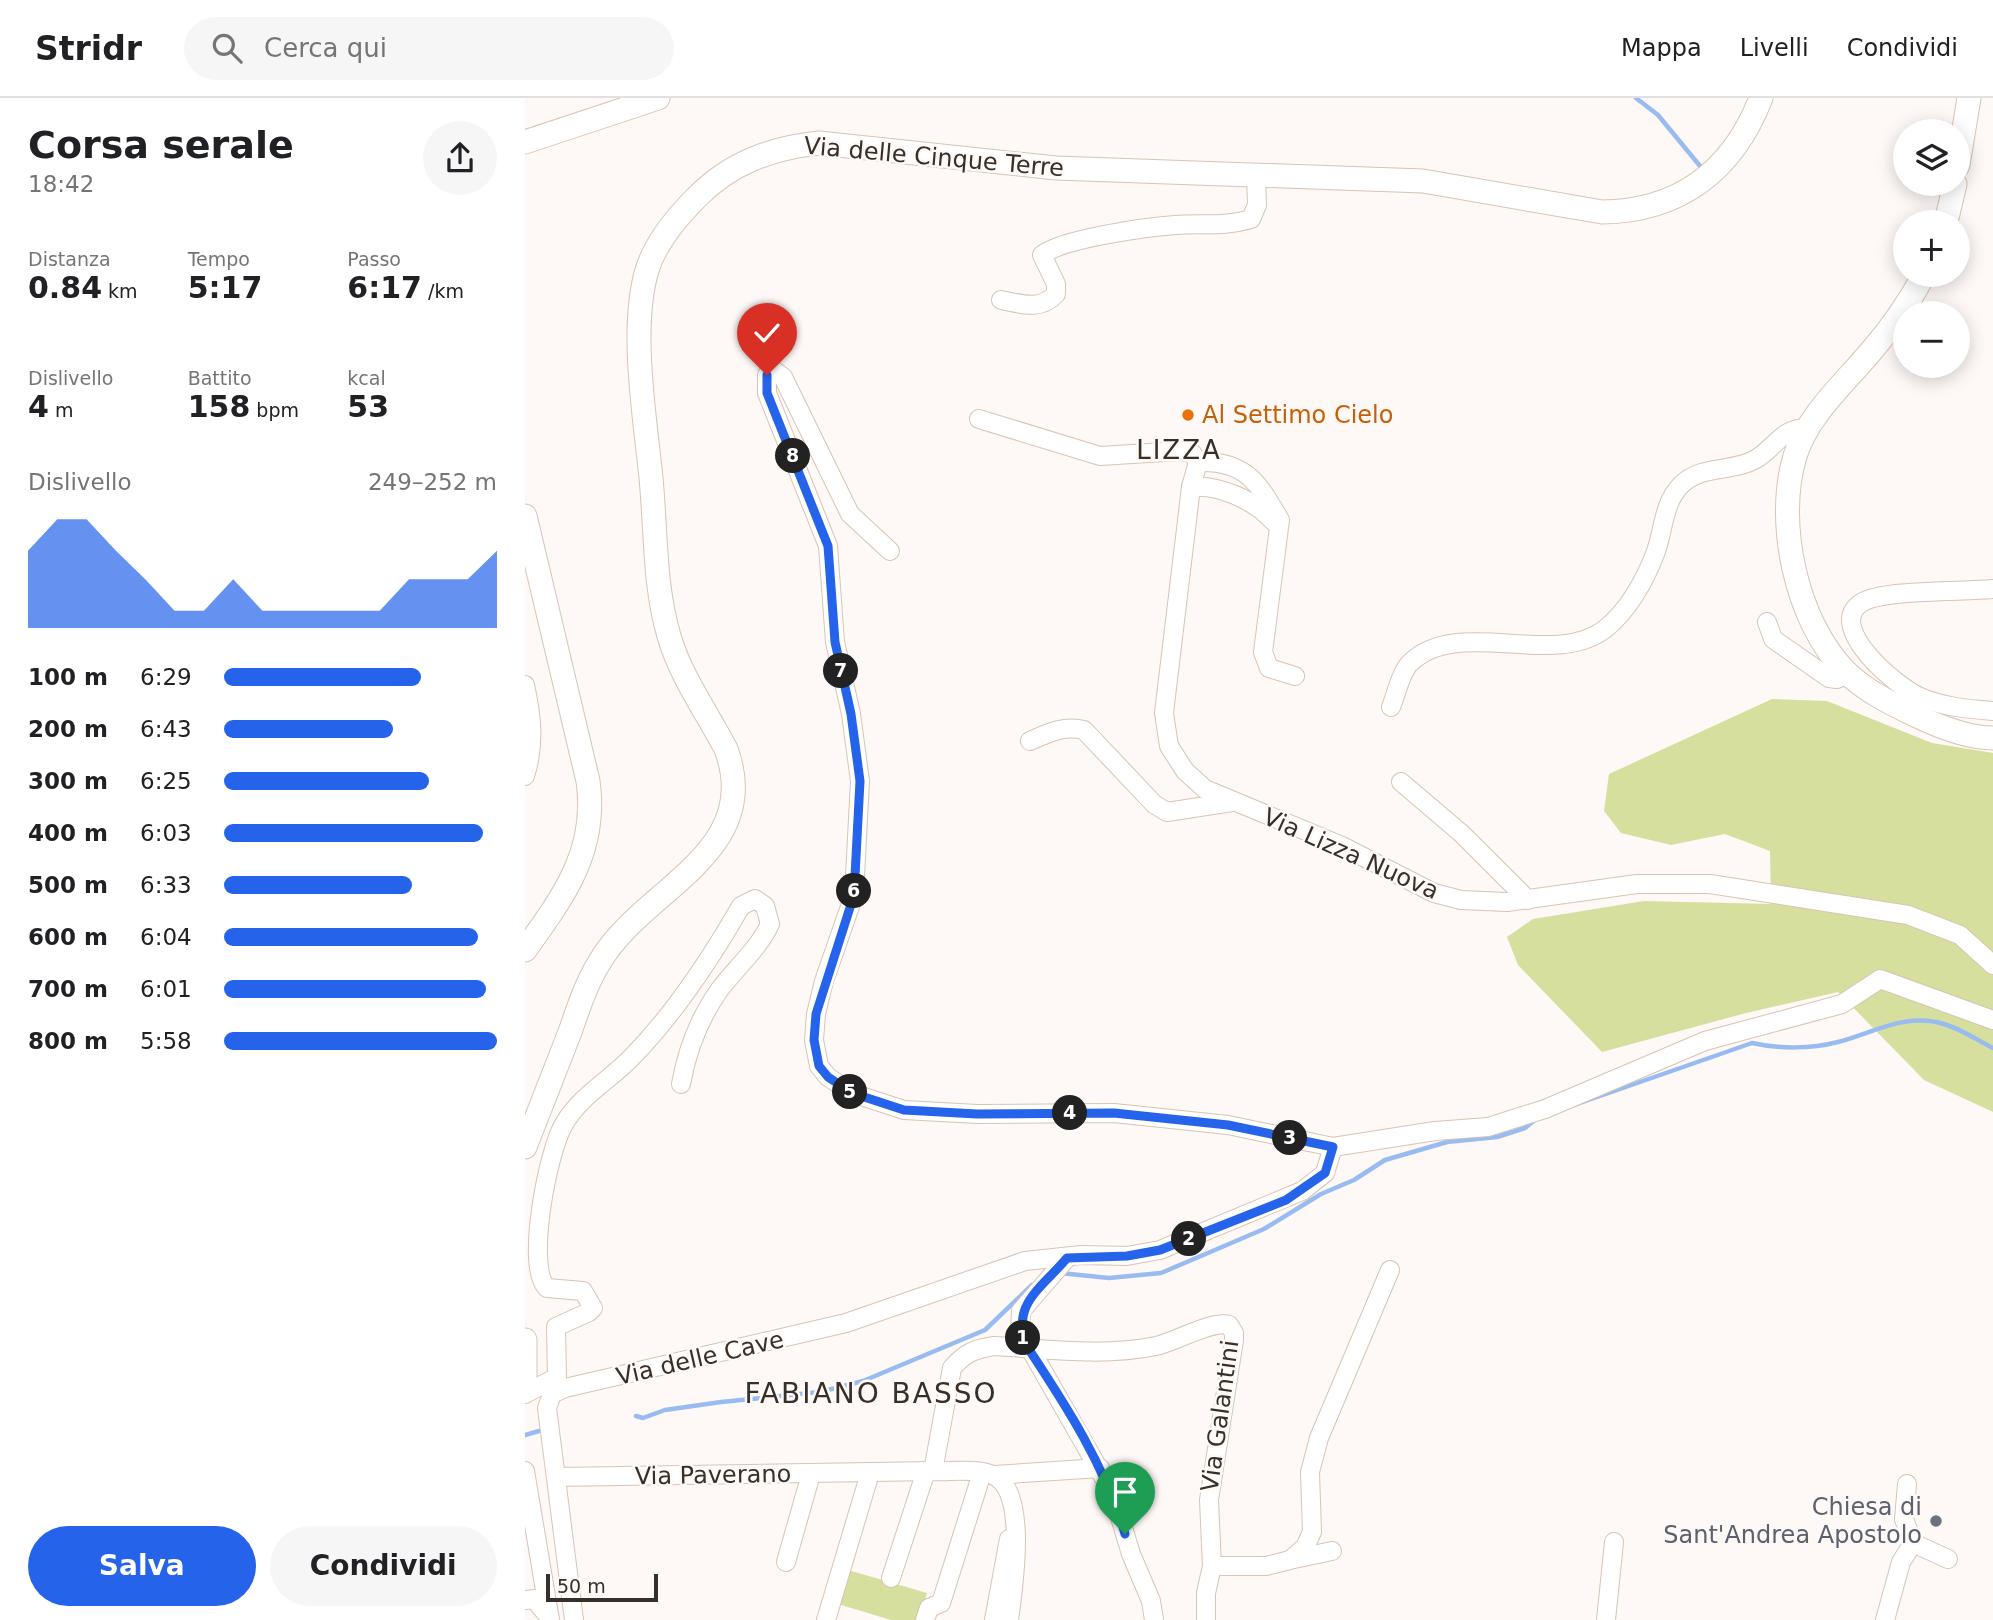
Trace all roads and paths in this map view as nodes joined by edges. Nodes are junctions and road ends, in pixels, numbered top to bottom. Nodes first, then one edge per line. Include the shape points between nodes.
1 (658, 98) edge
2 (1761, 98) edge
3 (1969, 98) edge
4 (1966, 119) edge
5 (525, 142) edge
6 (1256, 175) junction
7 (1917, 287) edge
8 (1001, 300) dead end
9 (979, 419) dead end
10 (1808, 428) junction
11 (1198, 462) junction
12 (1191, 487) junction
13 (525, 516) edge
14 (1282, 529) junction
15 (890, 551) dead end
16 (1993, 589) edge
17 (1767, 622) dead end
18 (1847, 674) junction
19 (1295, 676) dead end
20 (525, 685) edge
21 (1391, 707) dead end
22 (1993, 711) edge
23 (1993, 737) edge
24 (1030, 741) dead end
25 (525, 776) edge
26 (1401, 782) dead end
27 (1232, 802) junction
28 (1528, 900) junction
29 (525, 950) edge
30 (1993, 965) edge
31 (1993, 1020) edge
32 (681, 1084) dead end
33 (525, 1147) edge
34 (1333, 1147) junction
35 (1064, 1261) junction
36 (1390, 1270) dead end
37 (525, 1340) edge
38 (1028, 1348) junction
39 (525, 1385) edge
40 (525, 1394) edge
41 (1100, 1468) junction
42 (525, 1471) edge
43 (930, 1471) junction
44 (870, 1473) junction
45 (811, 1474) junction
46 (988, 1474) junction
47 (556, 1477) junction
48 (1907, 1484) dead end
49 (1614, 1542) dead end
50 (1913, 1543) junction
51 (1332, 1551) dead end
52 (1948, 1559) dead end
53 (1290, 1560) junction
54 (786, 1562) dead end
55 (1212, 1566) junction
56 (891, 1578) dead end
57 (1267, 1578) dead end
58 (525, 1600) edge
59 (827, 1616) edge
60 (549, 1618) edge
61 (1007, 1619) edge
62 (573, 1620) edge
63 (925, 1620) edge
64 (1154, 1620) edge
65 (1206, 1620) edge
66 (1606, 1620) edge
67 (1885, 1620) edge

1 - 5 main road
2 - 6 main road, Via delle Cinque Terre via 1737,146 1709,174 1676,198 1630,211 1602,212 1423,181
3 - 4 main road
6 - 8 street via 1257,205 1251,219 1233,225 1176,225 1083,239 1049,249 1042,255 1056,294 1049,302 1034,306
6 - 33 main road, Via delle Cinque Terre via 1056,168 819,143 785,146 738,166 713,181 675,219 648,265 640,350 663,613 680,665 729,756 734,800 709,852 643,910 599,963
7 - 10 main road via 1905,309
9 - 11 street via 1100,456 1181,451 1192,453
10 - 18 main road via 1795,456 1786,513 1790,548 1812,620
10 - 21 street via 1785,432 1756,459 1697,473 1682,484 1669,499 1655,553 1638,590 1606,628 1589,639 1558,644 1453,643 1409,663
11 - 12 street, Via Lizza Nuova
11 - 14 street via 1225,461 1240,469 1272,506
12 - 14 street via 1203,486 1248,501
12 - 27 street, Via Lizza Nuova via 1164,713 1170,746 1185,771 1205,789
13 - 29 main road via 592,811 578,864 554,910
14 - 19 street via 1263,652 1269,668
15 - 34 street via 850,514 783,377 772,369 767,375 767,393 828,546 835,642 860,781 854,895 816,1014 816,1059 828,1077 852,1093 904,1110 1114,1113 1228,1125
16 - 22 street via 1890,595 1861,603 1850,621 1857,640 1905,689 1939,704
17 - 18 street via 1773,639 1829,678
18 - 23 main road via 1888,703 1934,724
20 - 25 street via 533,724
24 - 27 street via 1055,730 1084,730 1167,812
26 - 28 street
27 - 28 street, Via Lizza Nuova via 1342,846 1434,893 1461,900
28 - 30 street, Via Lizza Nuova via 1637,884 1710,884 1908,915 1960,935
31 - 34 street via 1880,979 1842,1004 1705,1041 1487,1127 1435,1130
32 - 40 street via 699,1026 719,991 768,928 768,910 755,899 741,906 669,1016 564,1123 541,1200 541,1281 547,1288 583,1290 593,1308 556,1327 557,1377
34 - 35 street, Via delle Cave via 1325,1173 1286,1200 1160,1250
35 - 38 street via 1021,1311 1020,1331
35 - 47 street, Via delle Cave via 1025,1261 846,1323 557,1392 547,1408
36 - 53 street via 1319,1438 1310,1472 1312,1532 1305,1547
37 - 39 main road
38 - 41 street
38 - 43 street, Via Galantini via 974,1349 952,1368
38 - 55 street, Via Galantini via 1121,1353 1161,1345 1218,1324 1232,1329 1209,1500
41 - 46 street, Via Paverano
41 - 64 street via 1113,1494
42 - 60 street
43 - 44 street, Via Paverano
43 - 46 street, Via Paverano
43 - 56 street, Via Galantini
44 - 45 street, Via Paverano
44 - 59 street
45 - 47 street, Via Paverano
45 - 54 street
46 - 61 street via 1002,1482 1015,1530 1016,1567
46 - 63 street via 941,1603 929,1608
47 - 62 street, Via delle Cave
48 - 50 street via 1904,1519
49 - 66 street
50 - 52 street
50 - 67 street via 1901,1562
51 - 53 street
53 - 55 street via 1266,1566
53 - 57 street via 1290,1570
55 - 65 street, Via Galantini
58 - 60 street via 534,1599

